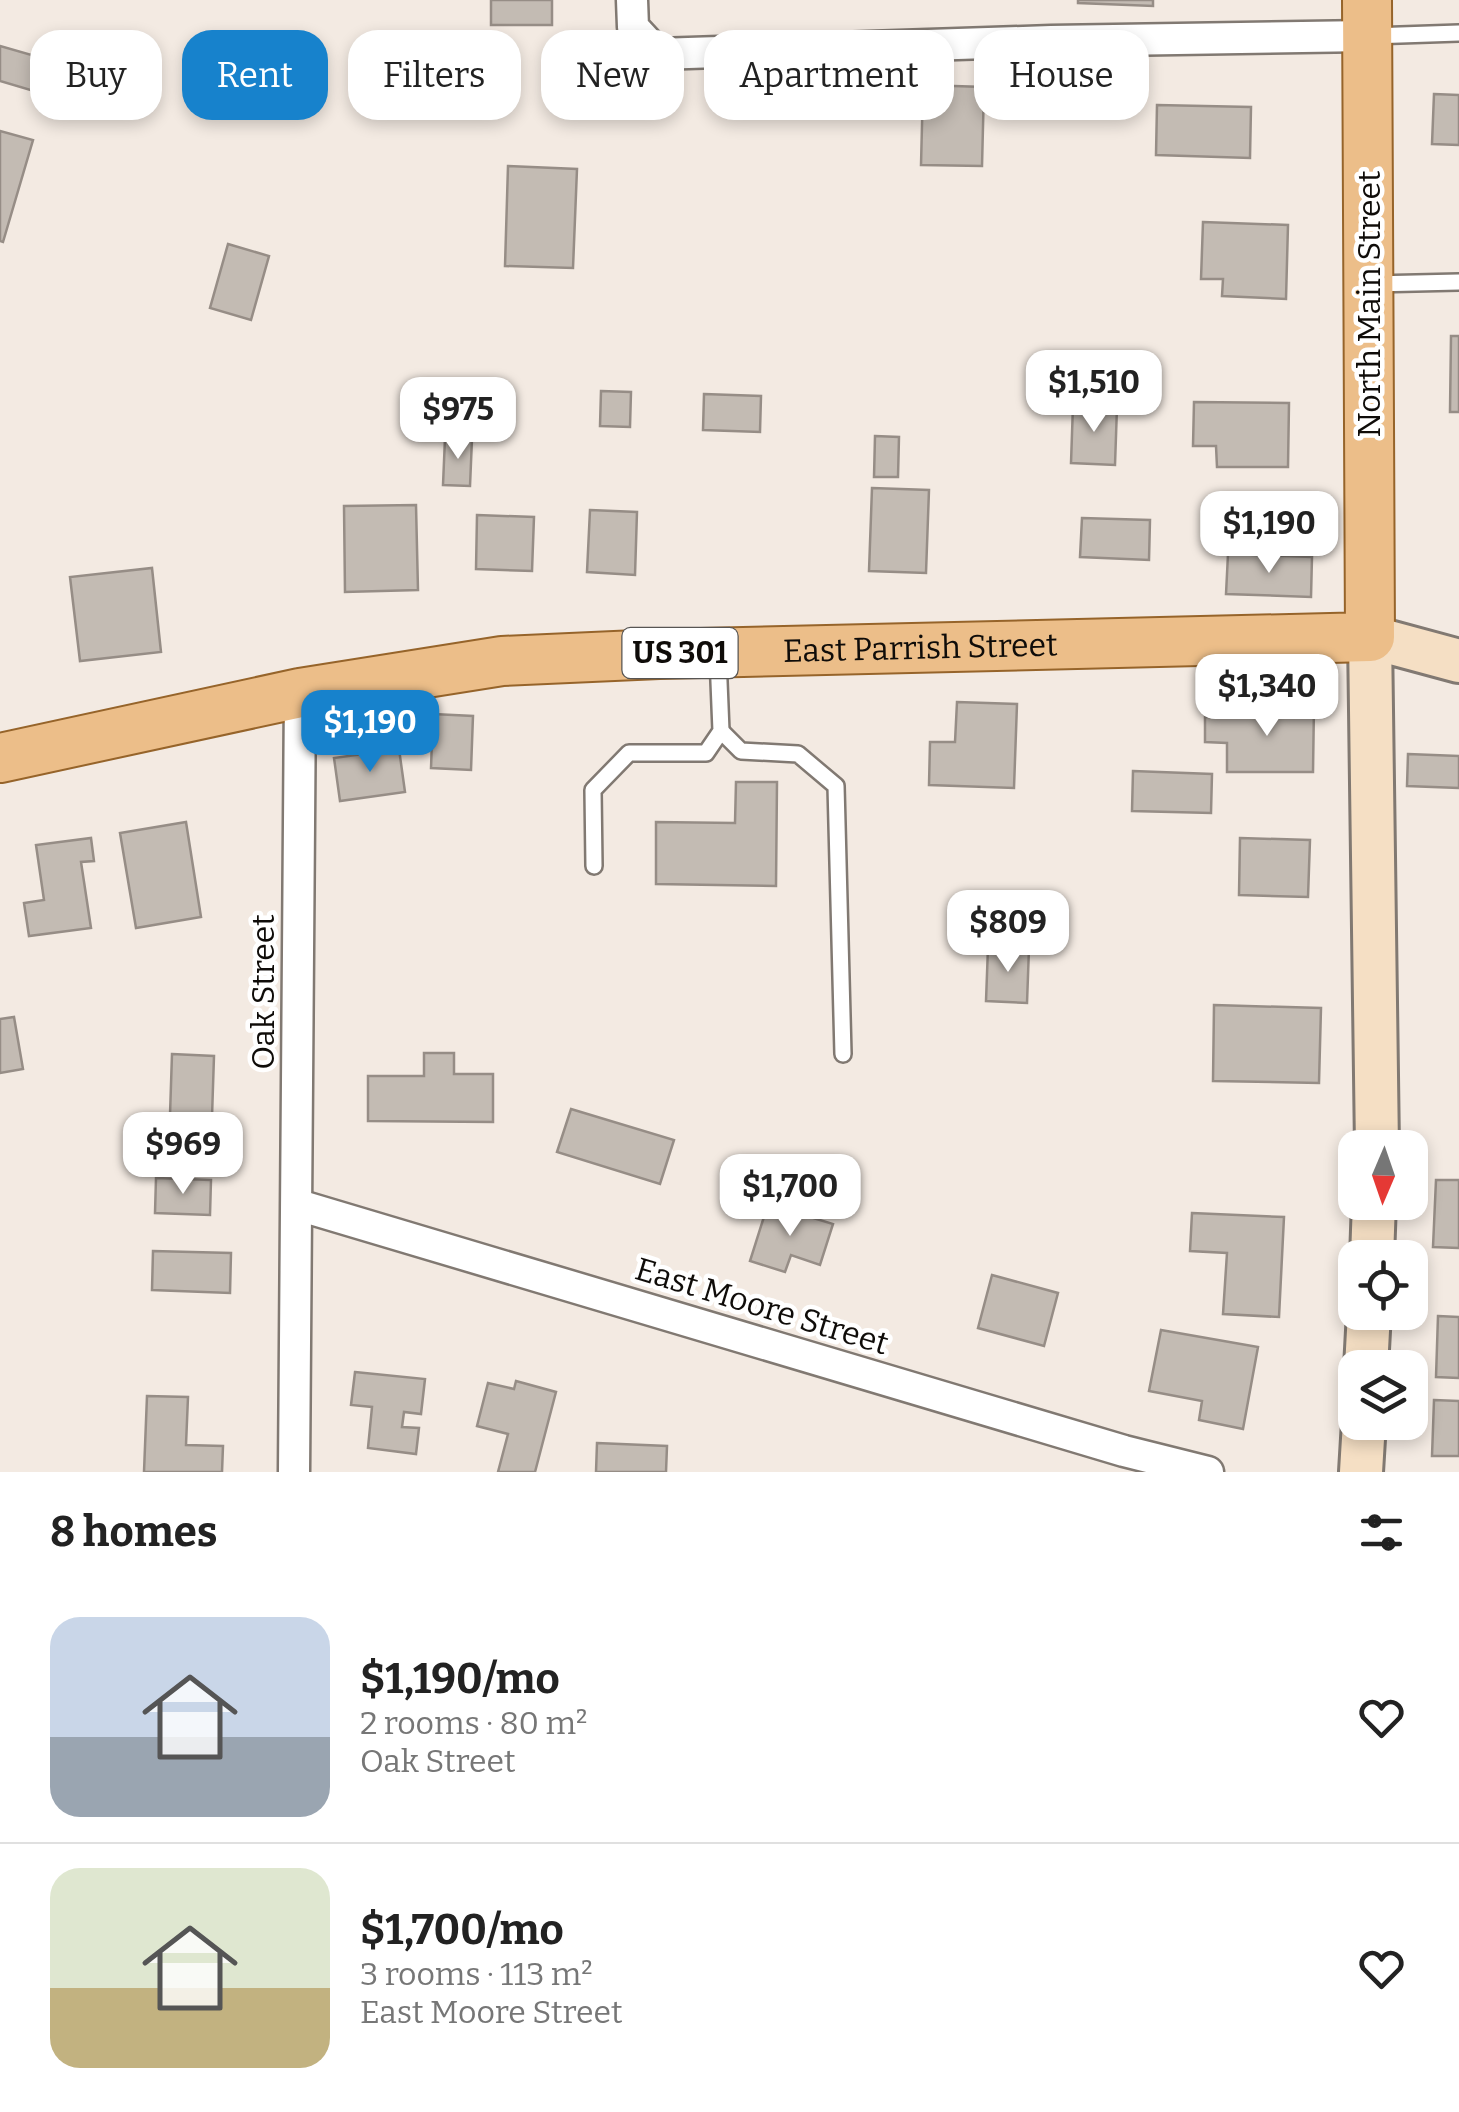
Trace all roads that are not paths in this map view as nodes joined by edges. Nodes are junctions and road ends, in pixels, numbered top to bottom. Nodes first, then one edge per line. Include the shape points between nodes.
1 (632, 0) edge
2 (1367, 18) edge
3 (1459, 33) edge
4 (1459, 282) edge
5 (1369, 284) junction
6 (1370, 637) junction
7 (718, 652) junction
8 (1459, 661) edge
9 (300, 693) junction
10 (721, 731) junction
11 (0, 758) edge
12 (594, 866) dead end
13 (843, 1054) dead end
14 (1377, 1130) edge
15 (298, 1204) junction
16 (1363, 1440) edge
17 (294, 1472) edge
18 (1208, 1472) edge
19 (1362, 1472) edge

1 - 2 street via 633,27 658,54 1032,42
2 - 3 lane
2 - 5 main road, North Main Street
4 - 5 lane
5 - 6 main road, North Main Street
6 - 7 main road, East Parrish Street / US 301
6 - 8 street
6 - 14 street, North Main Street
7 - 9 main road, East Parrish Street / US 301 via 502,661
7 - 10 lane
9 - 11 main road, East Parrish Street / US 301
9 - 15 street, Oak Street
10 - 12 lane via 706,753 629,754 593,790
10 - 13 lane via 741,751 798,754 836,786
15 - 17 street, Oak Street
15 - 18 street, East Moore Street
16 - 19 street

